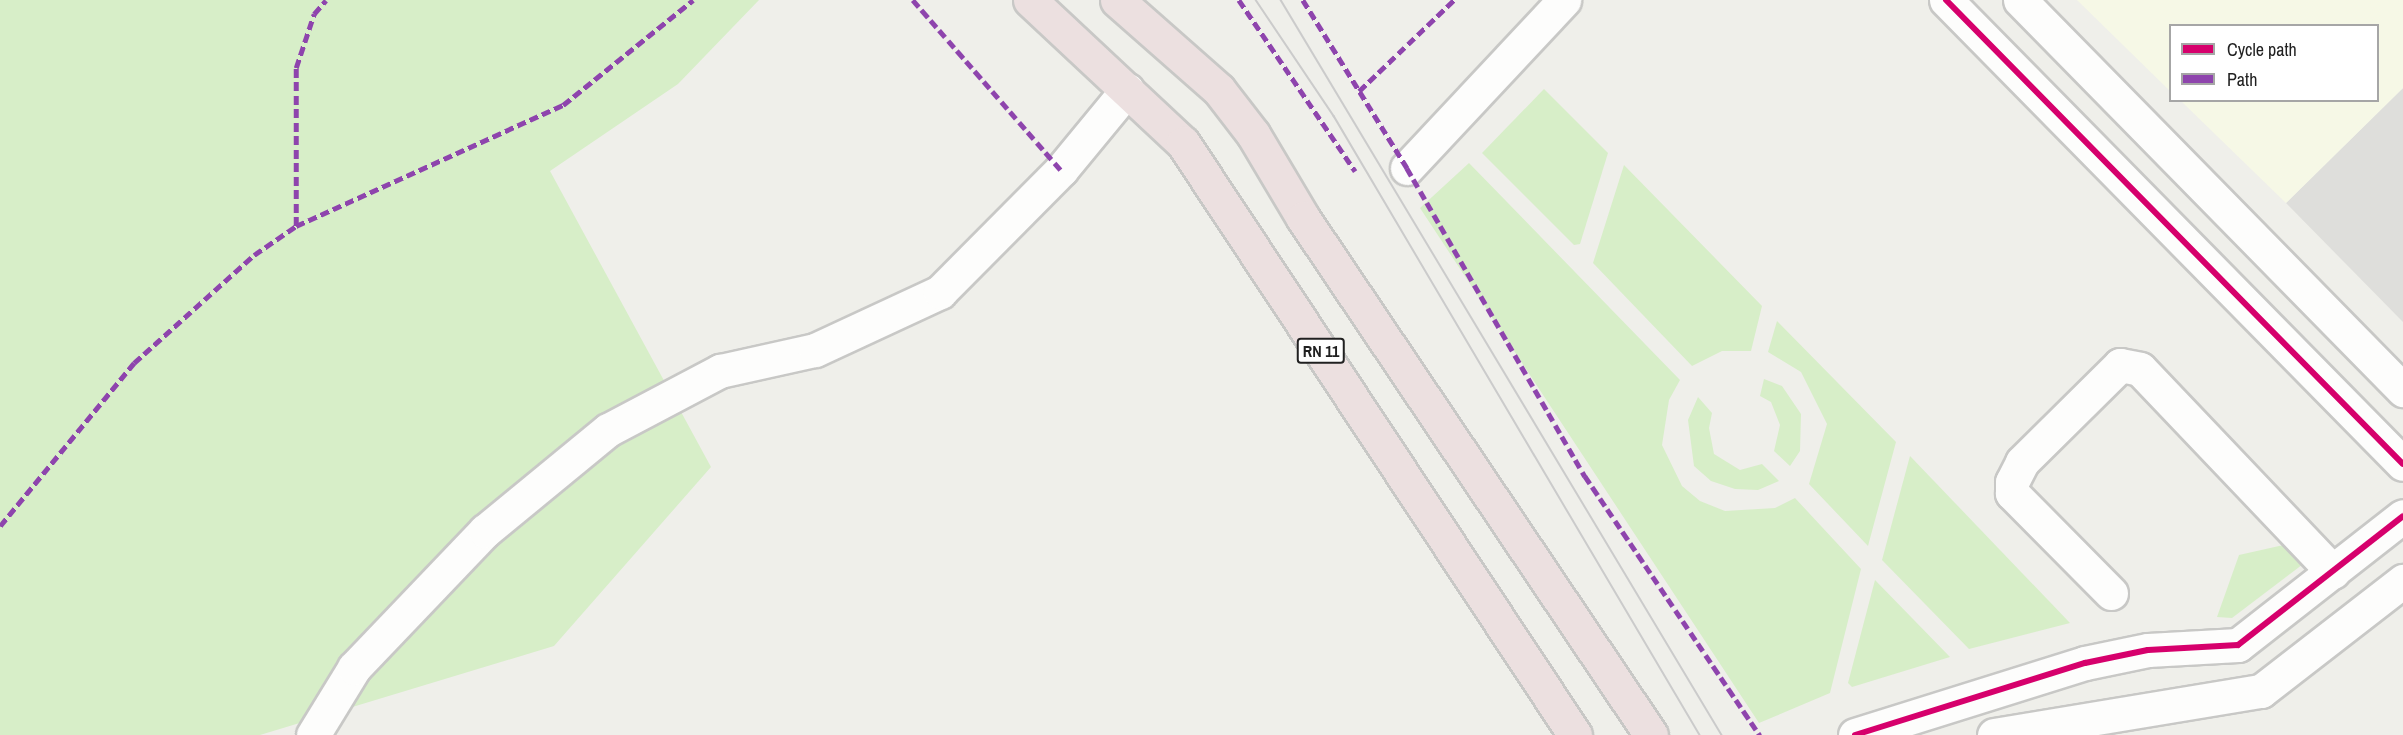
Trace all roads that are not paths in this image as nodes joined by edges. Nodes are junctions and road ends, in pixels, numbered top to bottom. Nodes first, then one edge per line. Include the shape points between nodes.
1 (1030, 0) edge
2 (1118, 0) edge
3 (1564, 0) edge
4 (1946, 0) edge
5 (2020, 0) edge
6 (1127, 90) junction
7 (1407, 168) dead end
8 (2403, 390) edge
9 (2403, 464) edge
10 (2403, 516) edge
11 (2333, 572) junction
12 (2403, 581) edge
13 (2111, 593) dead end
14 (313, 735) edge
15 (1575, 735) edge
16 (1651, 735) edge
17 (1855, 735) edge
18 (1994, 735) edge

1 - 6 highway, RN 11
2 - 16 highway via 1219,90 1253,134 1303,218
3 - 7 street
4 - 9 street
5 - 8 street
6 - 14 street via 1061,170 940,292 815,350 720,371 608,430 485,531 354,668
6 - 15 highway, RN 11 via 1183,143
10 - 11 street
11 - 13 street via 2140,369 2120,365 2022,462 2012,482 2012,493
11 - 17 street via 2238,645 2148,650 2085,663
12 - 18 street via 2261,691

